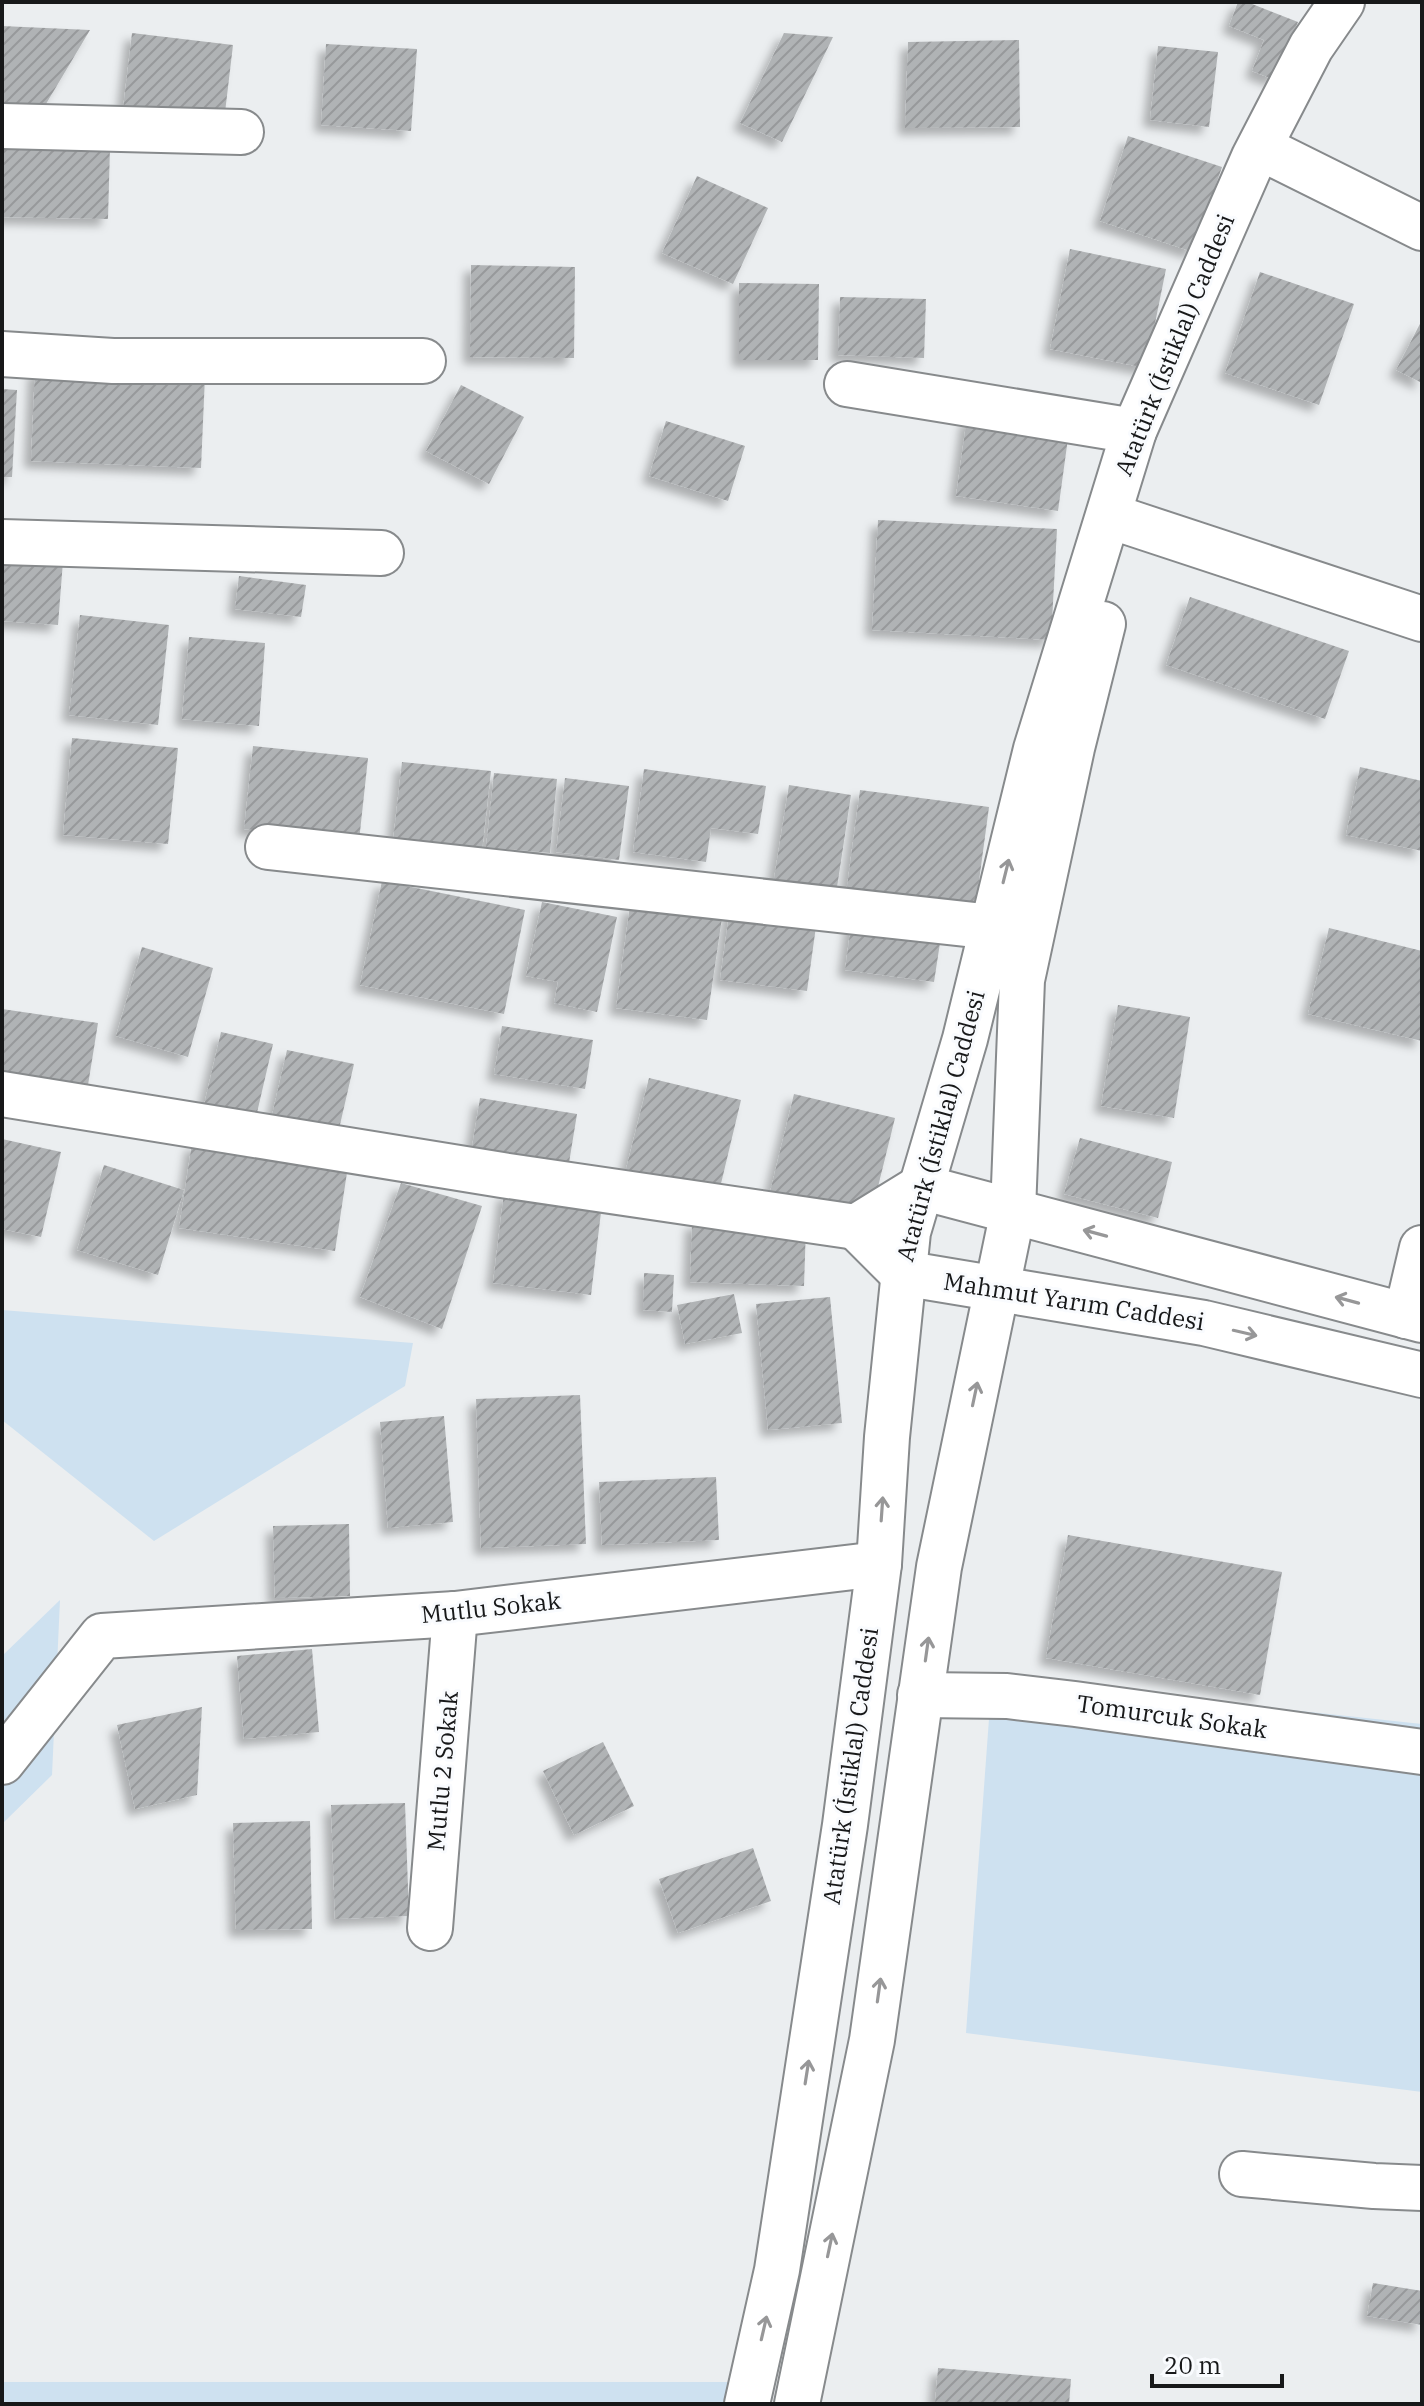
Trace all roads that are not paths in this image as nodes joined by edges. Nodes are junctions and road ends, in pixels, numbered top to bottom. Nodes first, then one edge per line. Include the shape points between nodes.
1 (1342, 2) edge
2 (1369, 2) edge
3 (2, 126) edge
4 (241, 132) dead end
5 (1275, 155) junction
6 (1422, 228) edge
7 (2, 354) edge
8 (423, 361) dead end
9 (847, 384) dead end
10 (1134, 431) junction
11 (1128, 522) junction
12 (2, 542) edge
13 (381, 553) dead end
14 (1422, 619) edge
15 (268, 847) dead end
16 (993, 927) junction
17 (2, 1094) edge
18 (921, 1187) junction
19 (1013, 1211) junction
20 (856, 1227) junction
21 (1422, 1248) edge
22 (902, 1273) junction
23 (997, 1291) junction
24 (1414, 1318) edge
25 (1422, 1375) edge
26 (879, 1564) junction
27 (455, 1614) junction
28 (920, 1695) junction
29 (1422, 1752) edge
30 (2, 1762) edge
31 (430, 1928) dead end
32 (1242, 2174) dead end
33 (1422, 2188) edge
34 (747, 2404) edge
35 (797, 2404) edge

1 - 10 street, Atatürk (İstiklal) Caddesi via 1311,47 1254,157
2 - 5 street, Atatürk (İstiklal) Caddesi
3 - 4 street
5 - 6 street
5 - 11 street, Atatürk (İstiklal) Caddesi via 1253,198
7 - 8 street via 113,361
9 - 10 street
16 -> 10 street, Atatürk (İstiklal) Caddesi via 1036,749
11 - 14 street
11 - 19 street, Atatürk (İstiklal) Caddesi via 1022,980
12 - 13 street
15 - 16 street
16 - 18 street, Atatürk (İstiklal) Caddesi
17 - 20 street
18 - 19 street
18 - 20 street
18 - 22 street, Atatürk (İstiklal) Caddesi
19 - 23 street, Atatürk (İstiklal) Caddesi
24 -> 19 street
20 - 22 street
21 - 24 street
22 - 23 street, Mahmut Yarım Caddesi
26 -> 22 street, Atatürk (İstiklal) Caddesi
23 -> 25 street, Mahmut Yarım Caddesi via 1204,1323
28 -> 23 street, Atatürk (İstiklal) Caddesi via 939,1567
26 - 27 street, Mutlu Sokak
34 -> 26 street, Atatürk (İstiklal) Caddesi via 777,2270
27 - 30 street, Mutlu Sokak via 102,1636
27 - 31 street, Mutlu 2 Sokak
28 - 29 street, Tomurcuk Sokak via 1007,1696
35 -> 28 street, Atatürk (İstiklal) Caddesi via 872,2040
32 - 33 street

